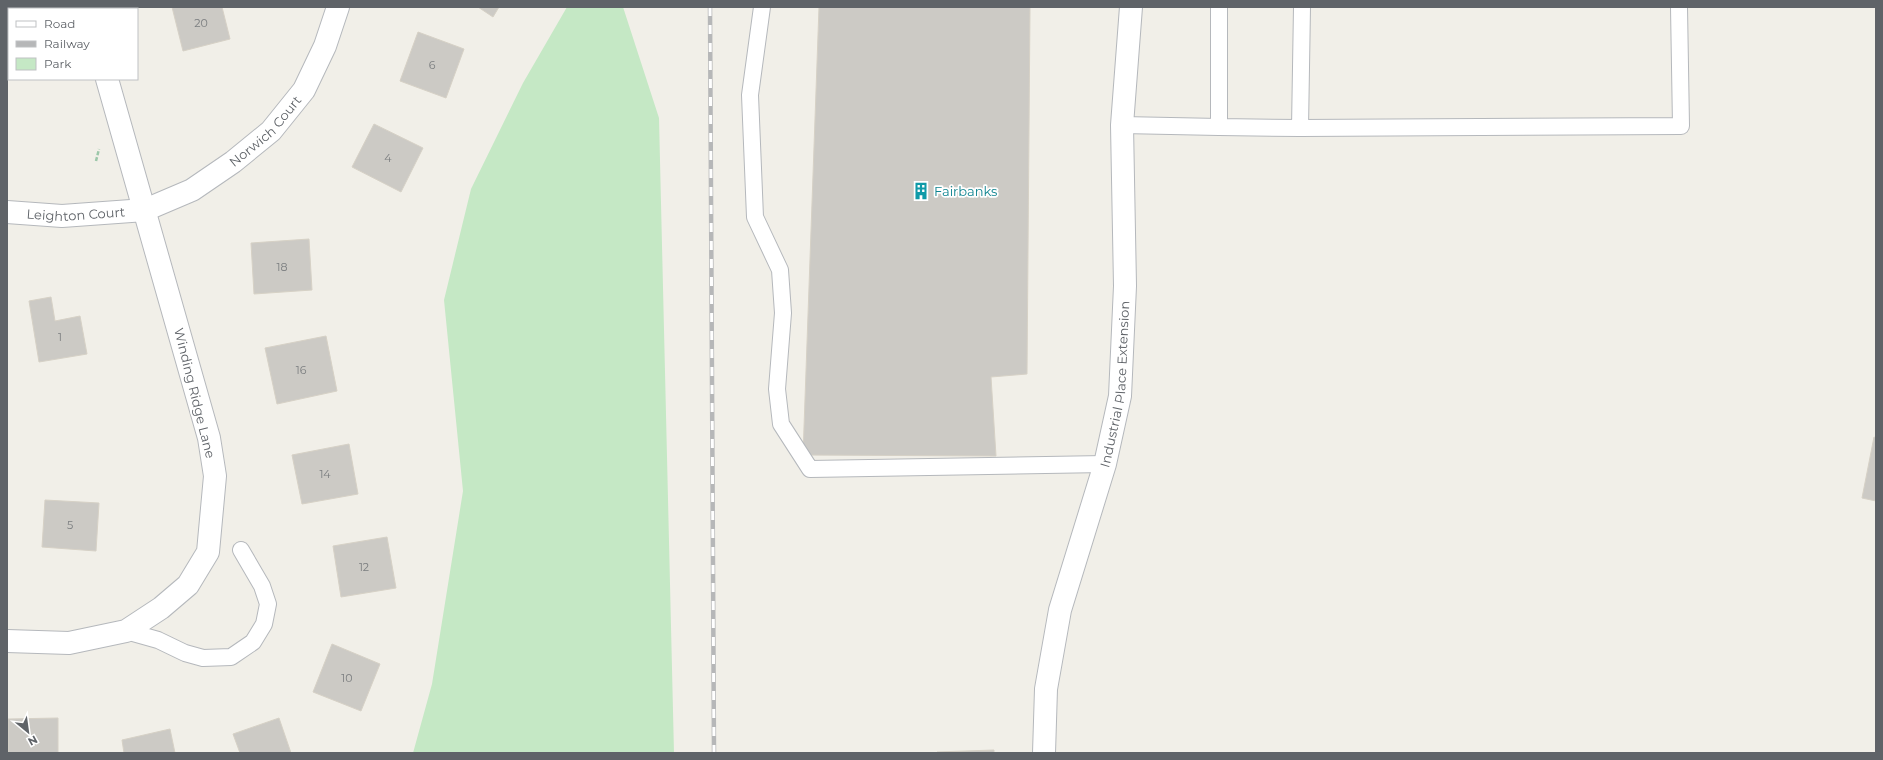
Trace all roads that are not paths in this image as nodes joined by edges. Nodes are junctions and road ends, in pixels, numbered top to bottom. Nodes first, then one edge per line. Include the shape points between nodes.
1 (338, 7) edge
2 (762, 7) edge
3 (1131, 7) edge
4 (1219, 7) edge
5 (1302, 7) edge
6 (1679, 7) edge
7 (107, 80) edge
8 (1122, 125) junction
9 (1219, 127) junction
10 (1300, 128) junction
11 (145, 210) junction
12 (7, 212) edge
13 (1105, 464) junction
14 (241, 550) dead end
15 (126, 631) junction
16 (7, 641) edge
17 (1044, 753) edge

1 - 11 street, Norwich Court via 304,90 271,131 233,162 192,190
2 - 13 lane via 750,95 755,217 780,270 783,313 778,389 781,424 810,469
3 - 8 street, Industrial Place Extension
4 - 9 lane
5 - 10 lane
6 - 10 lane via 1681,126
7 - 11 street, Winding Ridge Lane
8 - 9 lane
8 - 13 street, Industrial Place Extension via 1125,286 1120,396
9 - 10 lane
11 - 12 street, Leighton Court via 62,216
11 - 15 street, Winding Ridge Lane via 209,438 215,476 208,552 188,585 161,608
13 - 17 street, Industrial Place Extension via 1060,610 1046,689
14 - 15 lane via 262,586 268,604 264,624 253,642 230,657 203,658 185,653 158,640
15 - 16 street, Winding Ridge Lane via 69,642

